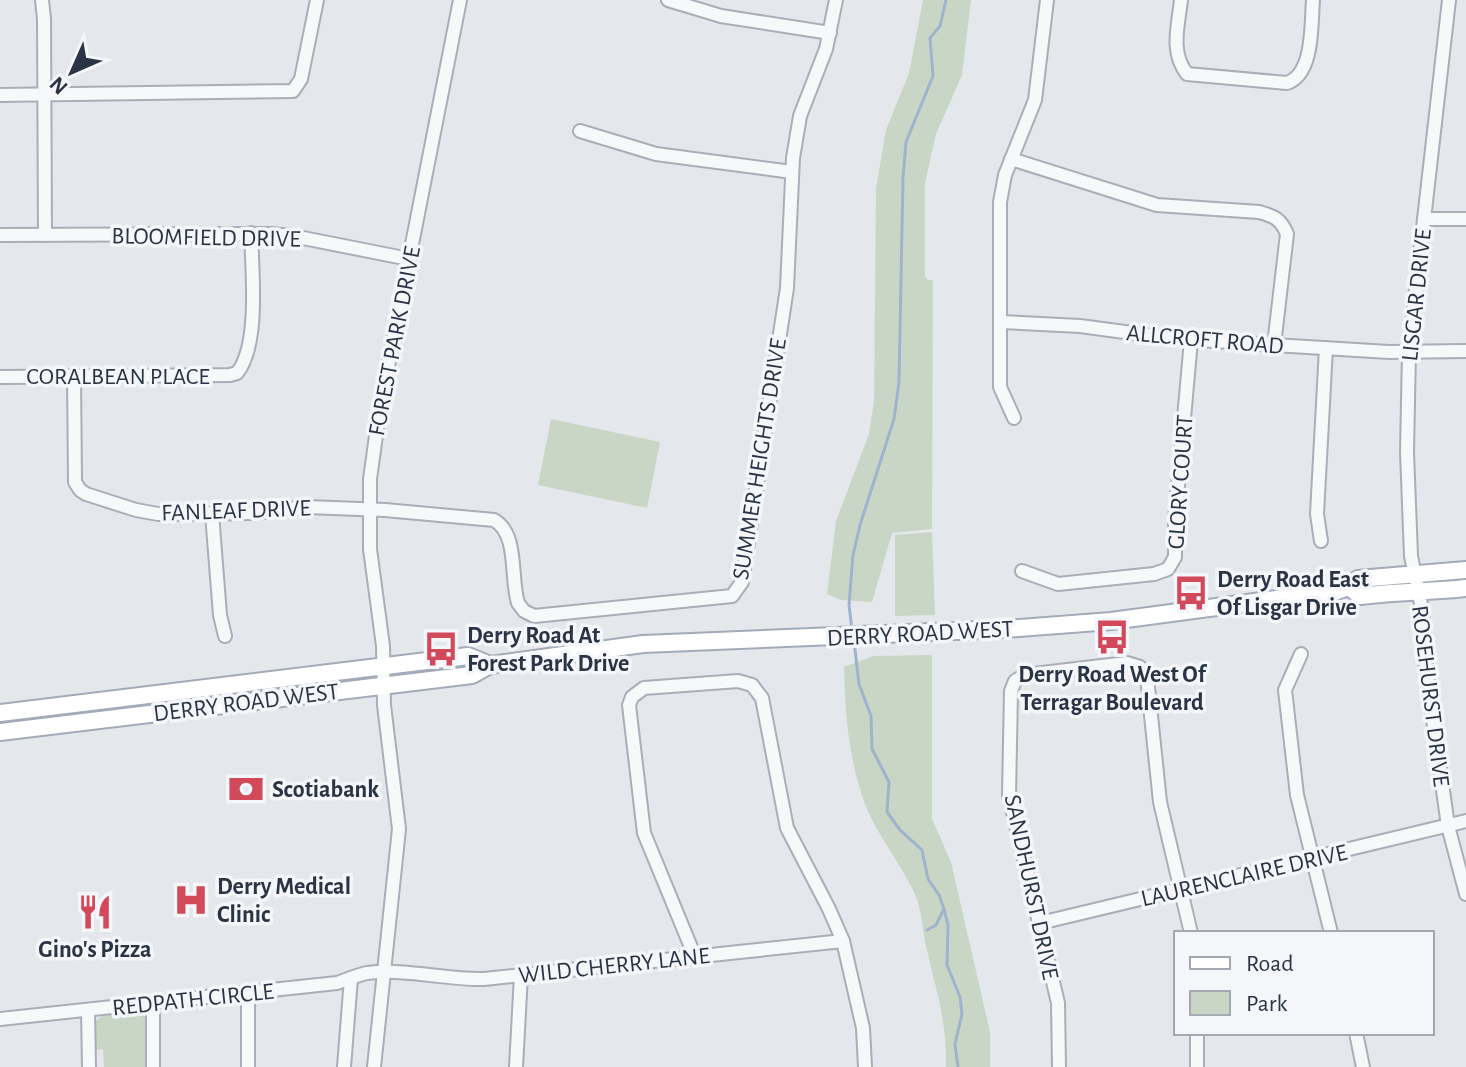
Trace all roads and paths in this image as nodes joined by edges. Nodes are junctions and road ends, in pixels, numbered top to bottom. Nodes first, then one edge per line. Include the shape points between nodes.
1 (42, 0) edge
2 (317, 0) edge
3 (460, 0) edge
4 (668, 0) edge
5 (836, 0) edge
6 (1047, 0) edge
7 (1181, 0) edge
8 (1313, 0) edge
9 (1449, 0) edge
10 (830, 33) junction
11 (44, 94) junction
12 (0, 95) edge
13 (580, 131) dead end
14 (1011, 159) junction
15 (792, 172) junction
16 (1424, 219) junction
17 (1466, 219) edge
18 (251, 233) junction
19 (0, 235) edge
20 (45, 235) junction
21 (409, 259) junction
22 (1001, 322) junction
23 (1191, 340) junction
24 (1274, 345) junction
25 (1326, 348) junction
26 (1409, 351) junction
27 (1466, 351) edge
28 (74, 375) junction
29 (0, 377) edge
30 (1014, 418) dead end
31 (369, 509) junction
32 (212, 514) junction
33 (1321, 541) dead end
34 (1466, 570) edge
35 (1022, 571) dead end
36 (1414, 573) junction
37 (1349, 587) junction
38 (1466, 588) edge
39 (1418, 590) junction
40 (225, 636) dead end
41 (1301, 654) dead end
42 (490, 665) junction
43 (384, 666) junction
44 (384, 685) junction
45 (0, 713) edge
46 (0, 732) edge
47 (1466, 821) edge
48 (1448, 826) junction
49 (1313, 860) junction
50 (1180, 891) junction
51 (1466, 894) edge
52 (1040, 923) junction
53 (1190, 931) edge
54 (1331, 931) edge
55 (843, 941) junction
56 (695, 957) junction
57 (385, 973) junction
58 (521, 975) junction
59 (351, 978) junction
60 (248, 993) junction
61 (153, 1003) junction
62 (88, 1010) junction
63 (0, 1019) edge
64 (1197, 1035) edge
65 (1356, 1035) edge
66 (89, 1067) edge
67 (153, 1067) edge
68 (248, 1067) edge
69 (344, 1067) edge
70 (374, 1067) edge
71 (516, 1067) edge
72 (865, 1067) edge
73 (1059, 1067) edge
74 (1197, 1067) edge
75 (1363, 1067) edge

1 - 11 street
2 - 11 street via 301,79 293,91
3 - 21 street, FOREST PARK DRIVE
4 - 10 street via 712,15
5 - 10 street
6 - 14 street via 1035,100
7 - 8 street via 1175,51 1187,74 1287,83 1302,74 1306,64
9 - 16 street, LISGAR DRIVE
10 - 15 street via 800,116
11 - 12 street
11 - 20 street
13 - 15 street via 656,154
14 - 22 street via 1000,202
14 - 24 street via 1157,205 1274,216 1287,234
15 - 31 street, SUMMER HEIGHTS DRIVE via 787,288 742,582 732,596 534,616 518,603 508,538 498,522
16 - 17 street
16 - 26 street, LISGAR DRIVE
18 - 20 street, BLOOMFIELD DRIVE
18 - 21 street, BLOOMFIELD DRIVE
18 - 28 street, CORALBEAN PLACE via 250,332 237,373
19 - 20 street, BLOOMFIELD DRIVE
21 - 31 street, FOREST PARK DRIVE via 380,407
22 - 23 street, ALLCROFT ROAD
22 - 30 street via 1000,387
23 - 24 street, ALLCROFT ROAD
23 - 35 street, GLORY COURT via 1173,564 1154,574 1058,584
24 - 25 street, ALLCROFT ROAD
25 - 26 street, ALLCROFT ROAD
25 - 33 street via 1317,514
26 - 27 street, ALLCROFT ROAD
26 - 36 street, LISGAR DRIVE via 1407,452
28 - 29 street, CORALBEAN PLACE
28 - 32 street, FANLEAF DRIVE via 75,482 80,490 147,512
31 - 32 street, FANLEAF DRIVE
31 - 43 street, FOREST PARK DRIVE
32 - 40 street
34 - 36 main road, DERRY ROAD WEST
36 - 37 main road, DERRY ROAD WEST via 1358,579
36 - 39 street, LISGAR DRIVE
37 - 39 main road, DERRY ROAD WEST via 1361,596
37 - 42 main road, DERRY ROAD WEST via 1111,621 643,644
38 - 39 main road, DERRY ROAD WEST
39 - 48 street, ROSEHURST DRIVE
41 - 49 street via 1285,690 1297,795
42 - 43 main road, DERRY ROAD WEST via 468,656
42 - 44 main road, DERRY ROAD WEST via 472,675
43 - 44 street, FOREST PARK DRIVE
43 - 45 main road, DERRY ROAD WEST
44 - 46 main road, DERRY ROAD WEST
44 - 57 street, FOREST PARK DRIVE via 399,829
47 - 48 street, LAURENCLAIRE DRIVE
48 - 49 street, LAURENCLAIRE DRIVE
48 - 51 street, ROSEHURST DRIVE
49 - 50 street, LAURENCLAIRE DRIVE
49 - 54 street
50 - 52 street, LAURENCLAIRE DRIVE
50 - 52 street, SANDHURST DRIVE via 1160,802 1147,677 1140,667 1127,663 1025,675 1011,691 1009,796
50 - 53 street
52 - 73 street, SANDHURST DRIVE via 1058,1003
55 - 56 street, WILD CHERRY LANE
55 - 56 street via 787,828 758,692 738,681 644,688 629,705 644,833
55 - 72 street via 863,1028
56 - 58 street, WILD CHERRY LANE
57 - 58 street, WILD CHERRY LANE via 465,980
57 - 59 street, REDPATH CIRCLE
57 - 70 street, FOREST PARK DRIVE
58 - 71 street
59 - 60 street, REDPATH CIRCLE
59 - 69 street
60 - 61 street, REDPATH CIRCLE
60 - 68 street
61 - 62 street, REDPATH CIRCLE
61 - 67 street
62 - 63 street, REDPATH CIRCLE
62 - 66 street
64 - 74 street
65 - 75 street

